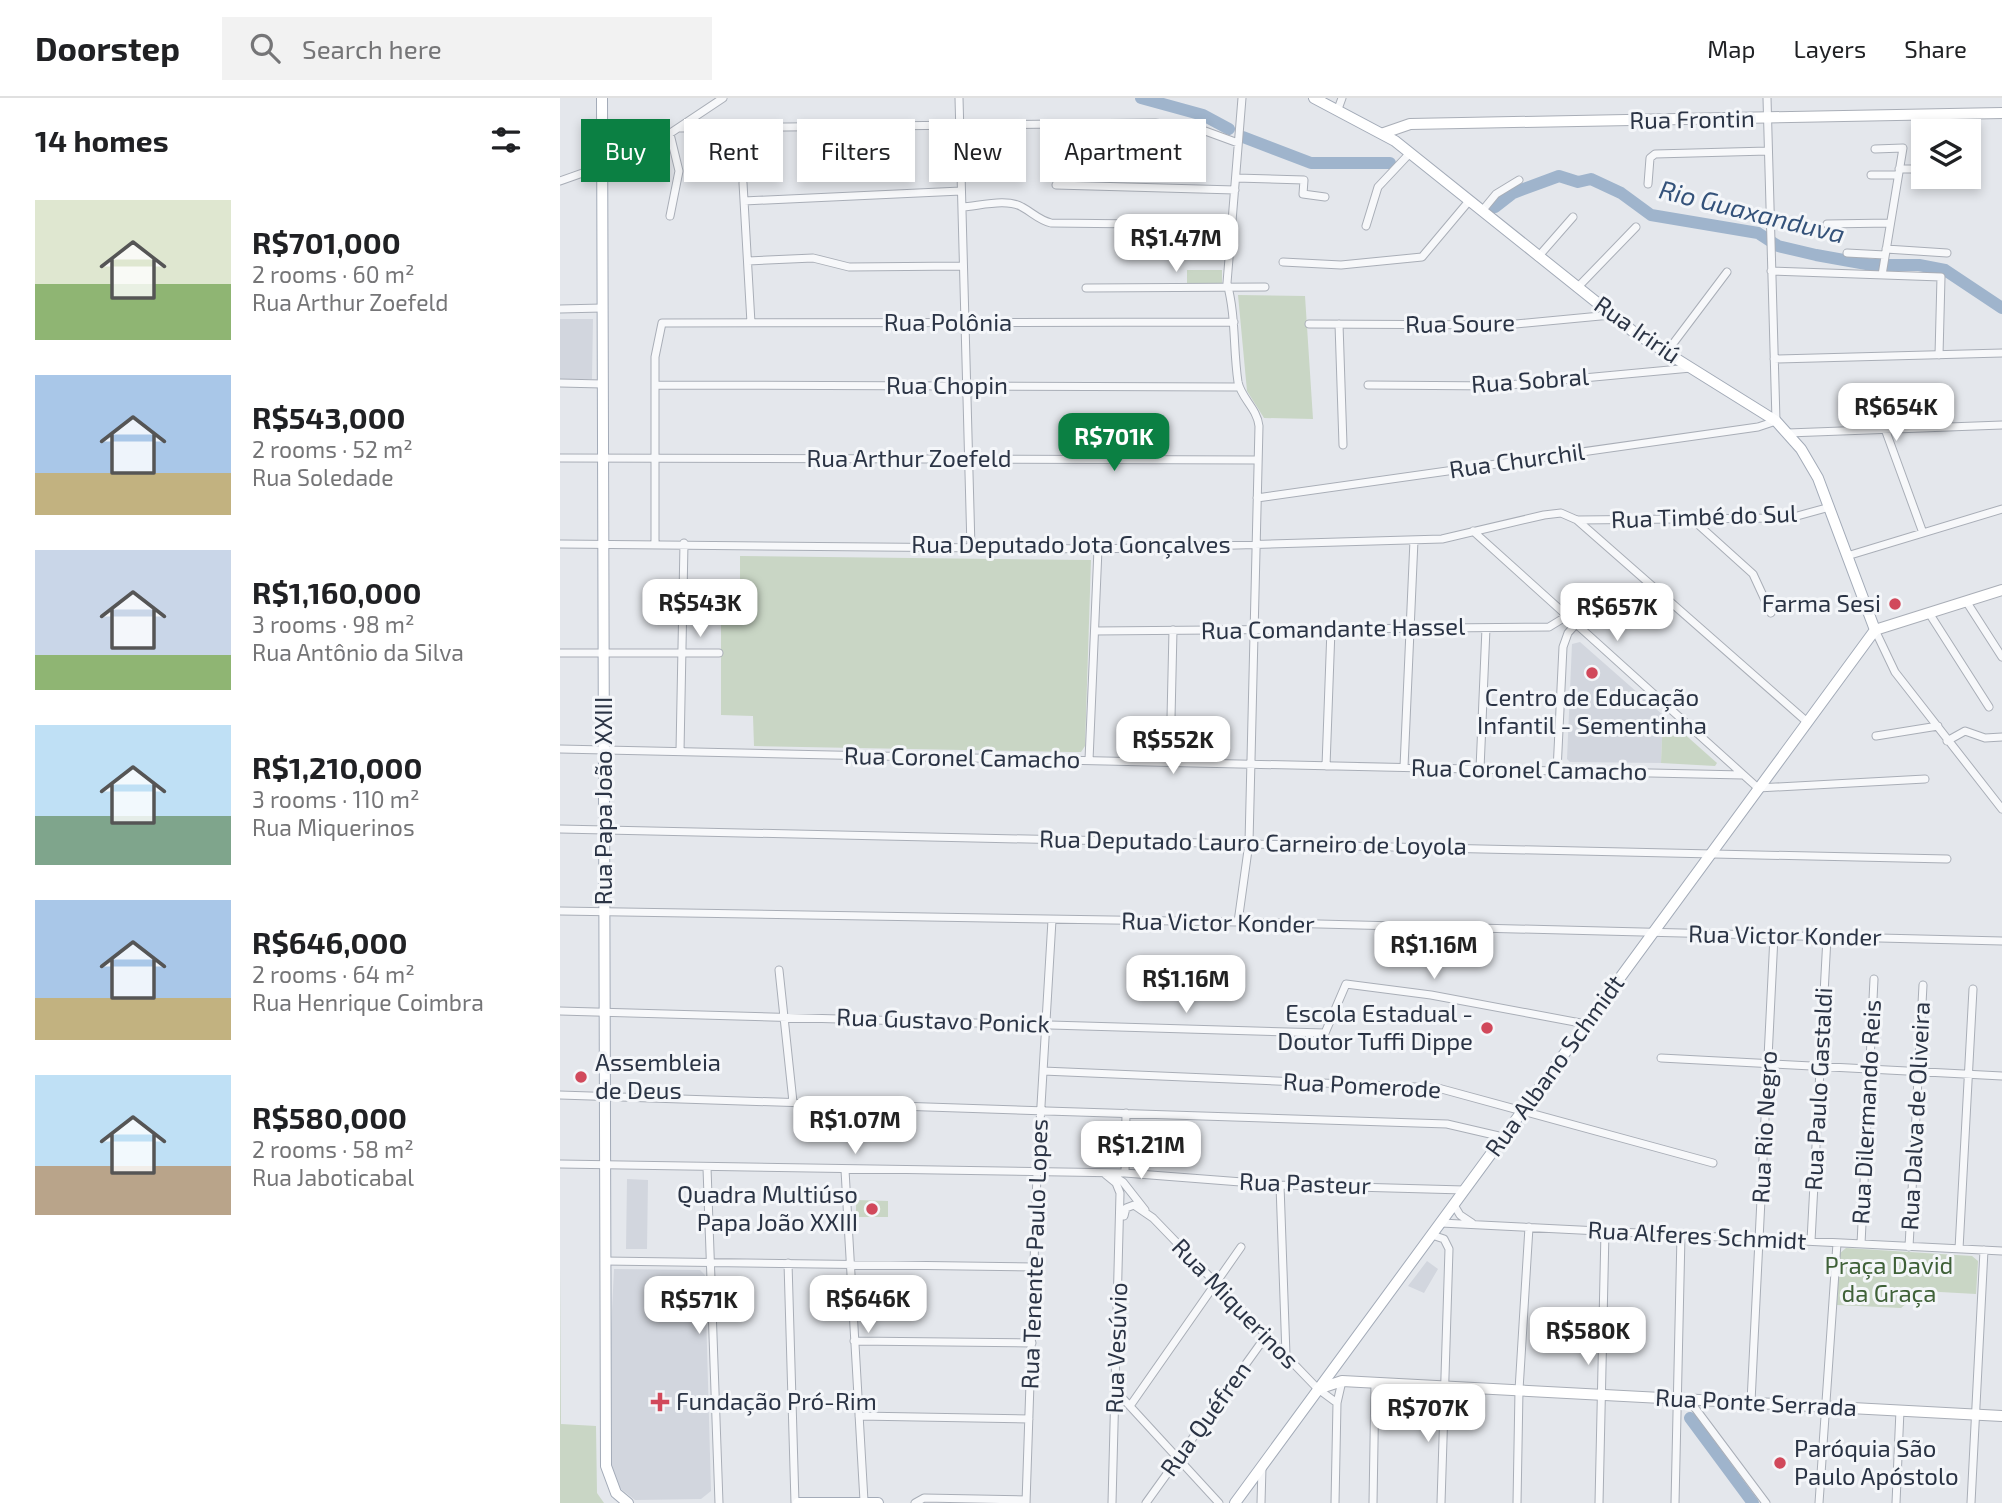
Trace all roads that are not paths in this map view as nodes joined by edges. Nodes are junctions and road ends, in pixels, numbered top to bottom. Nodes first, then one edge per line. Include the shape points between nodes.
1 (602, 98) edge
2 (723, 98) edge
3 (959, 98) edge
4 (1242, 98) edge
5 (1314, 98) edge
6 (1342, 98) edge
7 (1766, 98) edge
8 (1338, 110) junction
9 (2002, 113) edge
10 (602, 119) edge
11 (960, 119) edge
12 (1767, 119) junction
13 (1026, 125) edge
14 (929, 126) edge
15 (679, 128) junction
16 (1384, 133) junction
17 (670, 134) joint
18 (1239, 137) junction
19 (1875, 149) dead end
20 (1768, 151) junction
21 (1410, 153) junction
22 (1911, 170) edge
23 (1899, 172) junction
24 (581, 174) edge
25 (1871, 175) dead end
26 (1236, 177) junction
27 (1519, 180) dead end
28 (560, 181) edge
29 (602, 182) edge
30 (961, 182) edge
31 (743, 183) dead end
32 (1648, 184) dead end
33 (1056, 185) dead end
34 (1235, 190) junction
35 (961, 191) junction
36 (1325, 197) dead end
37 (744, 201) junction
38 (1469, 201) junction
39 (962, 207) junction
40 (1482, 211) junction
41 (670, 216) dead end
42 (1573, 217) dead end
43 (1890, 223) junction
44 (1232, 225) junction
45 (1827, 225) dead end
46 (1366, 226) dead end
47 (1636, 227) dead end
48 (1847, 253) dead end
49 (1947, 253) dead end
50 (1538, 257) junction
51 (748, 261) junction
52 (1283, 262) dead end
53 (1884, 262) junction
54 (963, 266) junction
55 (1771, 271) junction
56 (1727, 272) dead end
57 (1228, 287) junction
58 (1265, 287) dead end
59 (1086, 288) dead end
60 (1577, 288) junction
61 (602, 308) junction
62 (560, 309) edge
63 (1611, 315) junction
64 (1234, 322) junction
65 (751, 323) junction
66 (965, 323) junction
67 (1309, 324) dead end
68 (1339, 324) junction
69 (1666, 353) junction
70 (2002, 353) edge
71 (1940, 355) junction
72 (1774, 359) junction
73 (1692, 368) junction
74 (560, 383) edge
75 (602, 384) junction
76 (655, 385) junction
77 (1368, 385) dead end
78 (967, 386) junction
79 (1240, 387) junction
80 (1776, 421) junction
81 (2002, 425) edge
82 (1885, 429) junction
83 (1788, 433) junction
84 (1343, 445) dead end
85 (560, 458) edge
86 (603, 458) junction
87 (655, 458) junction
88 (969, 459) junction
89 (1258, 460) junction
90 (1258, 498) junction
91 (1830, 507) junction
92 (2002, 509) edge
93 (1692, 519) junction
94 (1577, 520) junction
95 (1473, 531) junction
96 (1923, 533) junction
97 (1414, 540) junction
98 (655, 543) junction
99 (684, 543) junction
100 (560, 544) edge
101 (603, 544) junction
102 (1256, 544) junction
103 (971, 548) junction
104 (1098, 549) junction
105 (1847, 556) junction
106 (2002, 590) edge
107 (1966, 601) junction
108 (1771, 613) dead end
109 (1929, 613) junction
110 (1567, 616) junction
111 (1576, 624) junction
112 (1410, 628) junction
113 (1486, 628) junction
114 (1331, 629) junction
115 (1173, 630) junction
116 (1254, 630) junction
117 (1875, 630) junction
118 (1095, 631) junction
119 (560, 653) edge
120 (603, 653) junction
121 (682, 653) junction
122 (719, 653) dead end
123 (2002, 657) edge
124 (1989, 707) dead end
125 (1806, 722) junction
126 (1938, 726) junction
127 (1876, 736) dead end
128 (2002, 737) edge
129 (1947, 741) junction
130 (560, 749) edge
131 (603, 750) junction
132 (680, 751) junction
133 (1089, 760) junction
134 (1170, 762) junction
135 (1251, 764) junction
136 (1326, 766) junction
137 (1404, 767) junction
138 (1480, 769) junction
139 (1557, 771) junction
140 (1743, 775) junction
141 (1925, 779) dead end
142 (1758, 788) junction
143 (2002, 809) edge
144 (560, 829) edge
145 (604, 829) junction
146 (1249, 844) junction
147 (1711, 853) junction
148 (1947, 859) dead end
149 (604, 910) junction
150 (560, 911) edge
151 (1052, 920) junction
152 (1238, 922) junction
153 (1652, 933) junction
154 (1774, 936) junction
155 (1827, 937) junction
156 (2002, 941) edge
157 (779, 970) dead end
158 (1874, 979) dead end
159 (1923, 985) dead end
160 (1973, 989) dead end
161 (560, 1011) edge
162 (604, 1011) junction
163 (784, 1016) junction
164 (1046, 1024) junction
165 (1586, 1024) junction
166 (1661, 1058) dead end
167 (1768, 1064) junction
168 (1821, 1066) junction
169 (1870, 1069) junction
170 (1043, 1071) junction
171 (1919, 1072) junction
172 (1969, 1074) junction
173 (2002, 1076) edge
174 (560, 1095) edge
175 (604, 1096) junction
176 (793, 1102) junction
177 (1041, 1111) junction
178 (1521, 1113) junction
179 (1126, 1114) junction
180 (1503, 1137) junction
181 (1713, 1163) dead end
182 (560, 1164) edge
183 (605, 1165) junction
184 (708, 1168) junction
185 (845, 1170) junction
186 (1037, 1173) junction
187 (1106, 1173) junction
188 (1125, 1173) junction
189 (1146, 1175) junction
190 (1280, 1185) junction
191 (1127, 1186) junction
192 (1464, 1190) junction
193 (1454, 1205) junction
194 (1153, 1218) junction
195 (1441, 1223) junction
196 (1476, 1224) junction
197 (1529, 1227) junction
198 (1605, 1231) junction
199 (1121, 1234) junction
200 (1432, 1235) junction
201 (1681, 1235) junction
202 (1759, 1239) junction
203 (1811, 1241) junction
204 (1837, 1243) junction
205 (1861, 1244) junction
206 (1241, 1247) dead end
207 (1909, 1247) junction
208 (1959, 1249) junction
209 (1984, 1250) junction
210 (2002, 1251) edge
211 (605, 1261) junction
212 (711, 1262) junction
213 (788, 1263) junction
214 (850, 1264) junction
215 (1034, 1267) junction
216 (1216, 1284) junction
217 (1266, 1336) junction
218 (854, 1341) junction
219 (1032, 1343) junction
220 (1286, 1356) junction
221 (1335, 1367) junction
222 (1342, 1381) junction
223 (1375, 1383) junction
224 (1444, 1386) junction
225 (1318, 1389) junction
226 (1519, 1390) junction
227 (1116, 1391) junction
228 (1601, 1395) junction
229 (1683, 1399) junction
230 (1751, 1402) junction
231 (1337, 1403) junction
232 (1130, 1406) junction
233 (1824, 1406) junction
234 (1900, 1410) junction
235 (1975, 1414) junction
236 (859, 1416) junction
237 (2002, 1416) edge
238 (1029, 1419) junction
239 (1178, 1458) junction
240 (1262, 1466) junction
241 (625, 1501) edge
242 (864, 1502) edge
243 (1026, 1502) edge
244 (719, 1503) edge
245 (796, 1503) edge
246 (878, 1503) edge
247 (915, 1503) edge
248 (1112, 1503) edge
249 (1146, 1503) edge
250 (1219, 1503) edge
251 (1235, 1503) edge
252 (1261, 1503) edge
253 (1335, 1503) edge
254 (1373, 1503) edge
255 (1441, 1503) edge
256 (1517, 1503) edge
257 (1598, 1503) edge
258 (1675, 1503) edge
259 (1766, 1503) edge
260 (1819, 1503) edge
261 (1896, 1503) edge
262 (1971, 1503) edge

1 - 10 main road, Rua Papa João XXIII
2 - 15 street
3 - 11 street
4 - 18 street
5 - 8 main road, Rua Iririú
6 - 8 street
7 - 12 street
8 - 16 main road, Rua Iririú
9 - 12 main road, Rua Frontin
12 - 16 main road, Rua Frontin via 1410,124
12 - 20 street
13 - 18 street via 1171,124
14 - 15 street
15 - 17 street
16 - 21 main road, Rua Iririú
17 - 41 street via 679,171
18 - 26 street
19 - 23 street via 1903,148
20 - 32 street via 1655,154 1650,158
20 - 55 street
21 - 38 main road, Rua Iririú
21 - 46 street via 1378,187
22 - 23 street
23 - 25 street
23 - 43 street
24 - 28 street
26 - 34 street
26 - 36 street via 1304,180 1303,194
27 - 40 street via 1501,189
29 - 61 main road, Rua Papa João XXIII
30 - 35 street
31 - 37 street
33 - 34 street
34 - 44 street
35 - 37 street
35 - 39 street
37 - 51 street
38 - 40 main road, Rua Iririú
38 - 52 street via 1422,257 1341,265
39 - 44 street via 1008,203 1051,223
39 - 54 street
40 - 50 main road, Rua Iririú
42 - 50 street
43 - 45 street
43 - 53 street
44 - 57 street
47 - 60 street
48 - 53 street
49 - 53 street
50 - 60 main road, Rua Iririú
51 - 54 street via 813,258 849,267
51 - 65 street
53 - 55 street
53 - 71 street via 1941,277
54 - 66 street
55 - 72 street
56 - 69 street
57 - 58 street
57 - 59 street
57 - 64 street
60 - 63 main road, Rua Iririú
61 - 62 street
61 - 75 main road, Rua Papa João XXIII
63 - 68 street, Rua Soure via 1506,325
63 - 69 main road, Rua Iririú
64 - 66 street, Rua Polônia
64 - 79 street
65 - 66 street, Rua Polônia
65 - 76 street, Rua Polônia via 662,323
66 - 78 street
67 - 68 street, Rua Soure
68 - 84 street
69 - 73 main road, Rua Iririú
70 - 71 street
71 - 72 street
72 - 80 street
73 - 77 street, Rua Sobral via 1497,386
73 - 80 main road, Rua Iririú
74 - 75 street
75 - 86 main road, Rua Papa João XXIII
76 - 78 street, Rua Chopin
76 - 87 street
78 - 79 street, Rua Chopin
78 - 88 street
79 - 89 street via 1259,420
80 - 83 main road, Rua Iririú
80 - 90 street, Rua Churchil
81 - 82 street
82 - 83 street
82 - 96 street
83 - 91 main road, Rua Iririú via 1811,464
85 - 86 street, Rua Arthur Zoefeld
86 - 87 street, Rua Arthur Zoefeld
86 - 101 main road, Rua Papa João XXIII
87 - 88 street, Rua Arthur Zoefeld
87 - 98 street
88 - 89 street, Rua Arthur Zoefeld
88 - 103 street
89 - 90 street
90 - 102 street
91 - 93 street, Rua Timbé do Sul via 1790,518
91 - 105 main road, Rua Iririú
92 - 96 street
93 - 94 street, Rua Timbé do Sul
93 - 108 street via 1754,574
94 - 95 street, Rua Deputado Jota Gonçalves via 1554,513
94 - 125 street
95 - 97 street, Rua Deputado Jota Gonçalves
95 - 110 street
96 - 105 street
97 - 102 street, Rua Deputado Jota Gonçalves
97 - 112 street
98 - 99 street, Rua Deputado Jota Gonçalves
98 - 101 street, Rua Deputado Jota Gonçalves
99 - 103 street, Rua Deputado Jota Gonçalves
99 - 121 street
100 - 101 street, Rua Deputado Jota Gonçalves
101 - 120 main road, Rua Papa João XXIII
102 - 104 street, Rua Deputado Jota Gonçalves
102 - 116 street
103 - 104 street, Rua Deputado Jota Gonçalves
104 - 118 street
105 - 117 main road, Rua Iririú
106 - 107 main road
107 - 109 main road
107 - 123 street
109 - 117 main road
109 - 124 street
110 - 111 street
110 - 113 street, Rua Comandante Hassel via 1549,627
111 - 139 street via 1563,647
111 - 140 street
112 - 113 street, Rua Comandante Hassel
112 - 114 street, Rua Comandante Hassel
112 - 137 street
113 - 138 street
114 - 116 street, Rua Comandante Hassel
114 - 136 street
115 - 116 street, Rua Comandante Hassel
115 - 118 street, Rua Comandante Hassel
115 - 134 street
116 - 135 street
117 - 125 main road, Rua Albano Schmidt
117 - 126 street via 1895,672
118 - 133 street
119 - 120 street
120 - 121 street
120 - 131 main road, Rua Papa João XXIII
121 - 122 street
121 - 132 street
125 - 142 main road, Rua Albano Schmidt
126 - 127 street
126 - 129 street
128 - 129 street via 1985,738 1965,731
129 - 143 street
130 - 131 street, Rua Coronel Camacho
131 - 132 street, Rua Coronel Camacho
131 - 145 main road, Rua Papa João XXIII
132 - 133 street, Rua Coronel Camacho
133 - 134 street, Rua Coronel Camacho
134 - 135 street, Rua Coronel Camacho
135 - 136 street, Rua Coronel Camacho
135 - 146 street
136 - 137 street, Rua Coronel Camacho
137 - 138 street, Rua Coronel Camacho
138 - 139 street, Rua Coronel Camacho
139 - 140 street, Rua Coronel Camacho
140 - 142 street
141 - 142 street
142 - 147 main road, Rua Albano Schmidt
144 - 145 street, Rua Deputado Lauro Carneiro de Loyola
145 - 146 street, Rua Deputado Lauro Carneiro de Loyola
145 - 149 main road, Rua Papa João XXIII
146 - 147 street, Rua Deputado Lauro Carneiro de Loyola
146 - 152 street
147 - 148 street, Rua Deputado Lauro Carneiro de Loyola
147 - 153 main road, Rua Albano Schmidt
149 - 150 street, Rua Victor Konder
149 - 151 street, Rua Victor Konder
149 - 162 main road, Rua Papa João XXIII
151 - 152 street, Rua Victor Konder
151 - 164 street, Rua Tenente Paulo Lopes
152 - 153 street, Rua Victor Konder
153 - 154 street, Rua Victor Konder
153 - 165 main road, Rua Albano Schmidt
154 - 155 street, Rua Victor Konder
154 - 167 street, Rua Rio Negro
155 - 156 street, Rua Victor Konder
155 - 168 street, Rua Paulo Gastaldi
157 - 163 street
158 - 169 street, Rua Dilermando Reis
159 - 171 street, Rua Dalva de Oliveira
160 - 172 street
161 - 162 street, Rua Gustavo Ponick
162 - 163 street, Rua Gustavo Ponick
162 - 175 main road, Rua Papa João XXIII
163 - 164 street, Rua Gustavo Ponick
163 - 176 street
164 - 165 street, Rua Gustavo Ponick via 1325,1033 1346,984 1440,996
164 - 170 street, Rua Tenente Paulo Lopes
165 - 178 main road, Rua Albano Schmidt
166 - 167 street
167 - 168 street
167 - 202 street, Rua Rio Negro
168 - 169 street
168 - 203 street, Rua Paulo Gastaldi
169 - 171 street
169 - 205 street, Rua Dilermando Reis
170 - 177 street, Rua Tenente Paulo Lopes
170 - 178 street, Rua Pomerode via 1429,1087
171 - 172 street
171 - 207 street, Rua Dalva de Oliveira
172 - 173 street
172 - 208 street
174 - 175 street
175 - 176 street
175 - 183 main road, Rua Papa João XXIII
176 - 177 street
177 - 179 street
177 - 186 street, Rua Tenente Paulo Lopes
178 - 180 main road, Rua Albano Schmidt
178 - 181 street, Rua Pomerode
179 - 180 street via 1457,1125
179 - 188 street
180 - 192 main road, Rua Albano Schmidt
182 - 183 street, Rua Pasteur
183 - 184 street, Rua Pasteur
183 - 211 main road, Rua Papa João XXIII
184 - 185 street, Rua Pasteur
184 - 212 street
185 - 186 street, Rua Pasteur
185 - 214 street
186 - 187 street, Rua Pasteur
186 - 215 street, Rua Tenente Paulo Lopes
187 - 188 street, Rua Pasteur
187 - 191 street, Rua Miquerinos
187 - 199 street, Rua Vesúvio via 1121,1193
188 - 189 street, Rua Pasteur
189 - 190 street, Rua Pasteur
189 - 191 street via 1132,1178
190 - 192 street, Rua Pasteur
190 - 220 street
191 - 194 street, Rua Miquerinos
192 - 193 main road, Rua Albano Schmidt
193 - 195 main road, Rua Albano Schmidt
193 - 196 street via 1460,1215
194 - 199 street, Rua Miquerinos via 1129,1205
194 - 216 street, Rua Miquerinos
195 - 196 street, Rua Alferes Schmidt
195 - 200 main road, Rua Albano Schmidt
196 - 197 street, Rua Alferes Schmidt
197 - 198 street, Rua Alferes Schmidt
197 - 226 street
198 - 201 street, Rua Alferes Schmidt
198 - 228 street
199 - 227 street, Rua Vesúvio
200 - 221 main road, Rua Albano Schmidt
200 - 224 street via 1444,1239 1450,1249
201 - 202 street, Rua Alferes Schmidt
201 - 229 street
202 - 203 street, Rua Alferes Schmidt
202 - 230 street, Rua Rio Negro
203 - 204 street, Rua Alferes Schmidt
204 - 205 street, Rua Alferes Schmidt
204 - 233 street
205 - 207 street, Rua Alferes Schmidt
206 - 216 street
207 - 208 street, Rua Alferes Schmidt
208 - 209 street, Rua Alferes Schmidt
209 - 210 street, Rua Alferes Schmidt
209 - 235 street
211 - 212 street
211 - 241 main road, Rua Papa João XXIII via 606,1466 611,1484
212 - 213 street
212 - 244 street
213 - 214 street
213 - 245 street
214 - 215 street
214 - 218 street
215 - 219 street, Rua Tenente Paulo Lopes
216 - 217 street, Rua Miquerinos
216 - 232 street
217 - 220 street, Rua Miquerinos
217 - 239 street, Rua Quéfren
218 - 219 street
218 - 236 street
219 - 238 street, Rua Tenente Paulo Lopes
220 - 225 street, Rua Miquerinos
221 - 222 main road
221 - 225 main road, Rua Albano Schmidt
222 - 223 main road, Rua Ponte Serrada
222 - 225 main road, Rua Ponte Serrada
222 - 231 street
223 - 224 main road, Rua Ponte Serrada
223 - 254 street
224 - 226 main road, Rua Ponte Serrada
224 - 255 street
225 - 231 street, Rua Miquerinos
225 - 240 main road, Rua Albano Schmidt
226 - 228 main road, Rua Ponte Serrada
226 - 256 street
227 - 232 street
227 - 248 street, Rua Vesúvio
228 - 229 main road, Rua Ponte Serrada
228 - 257 street
229 - 230 main road, Rua Ponte Serrada
229 - 258 street
229 - 259 street
230 - 233 main road, Rua Ponte Serrada
231 - 253 street
232 - 239 street
233 - 234 main road, Rua Ponte Serrada
233 - 260 street
234 - 235 main road, Rua Ponte Serrada
234 - 261 street
235 - 237 main road, Rua Ponte Serrada
235 - 262 street
236 - 238 street
236 - 242 street
238 - 243 street, Rua Tenente Paulo Lopes
239 - 249 street, Rua Quéfren
239 - 250 street
240 - 251 main road, Rua Albano Schmidt
240 - 252 street
242 - 245 main road
242 - 246 main road
243 - 247 street via 924,1499

